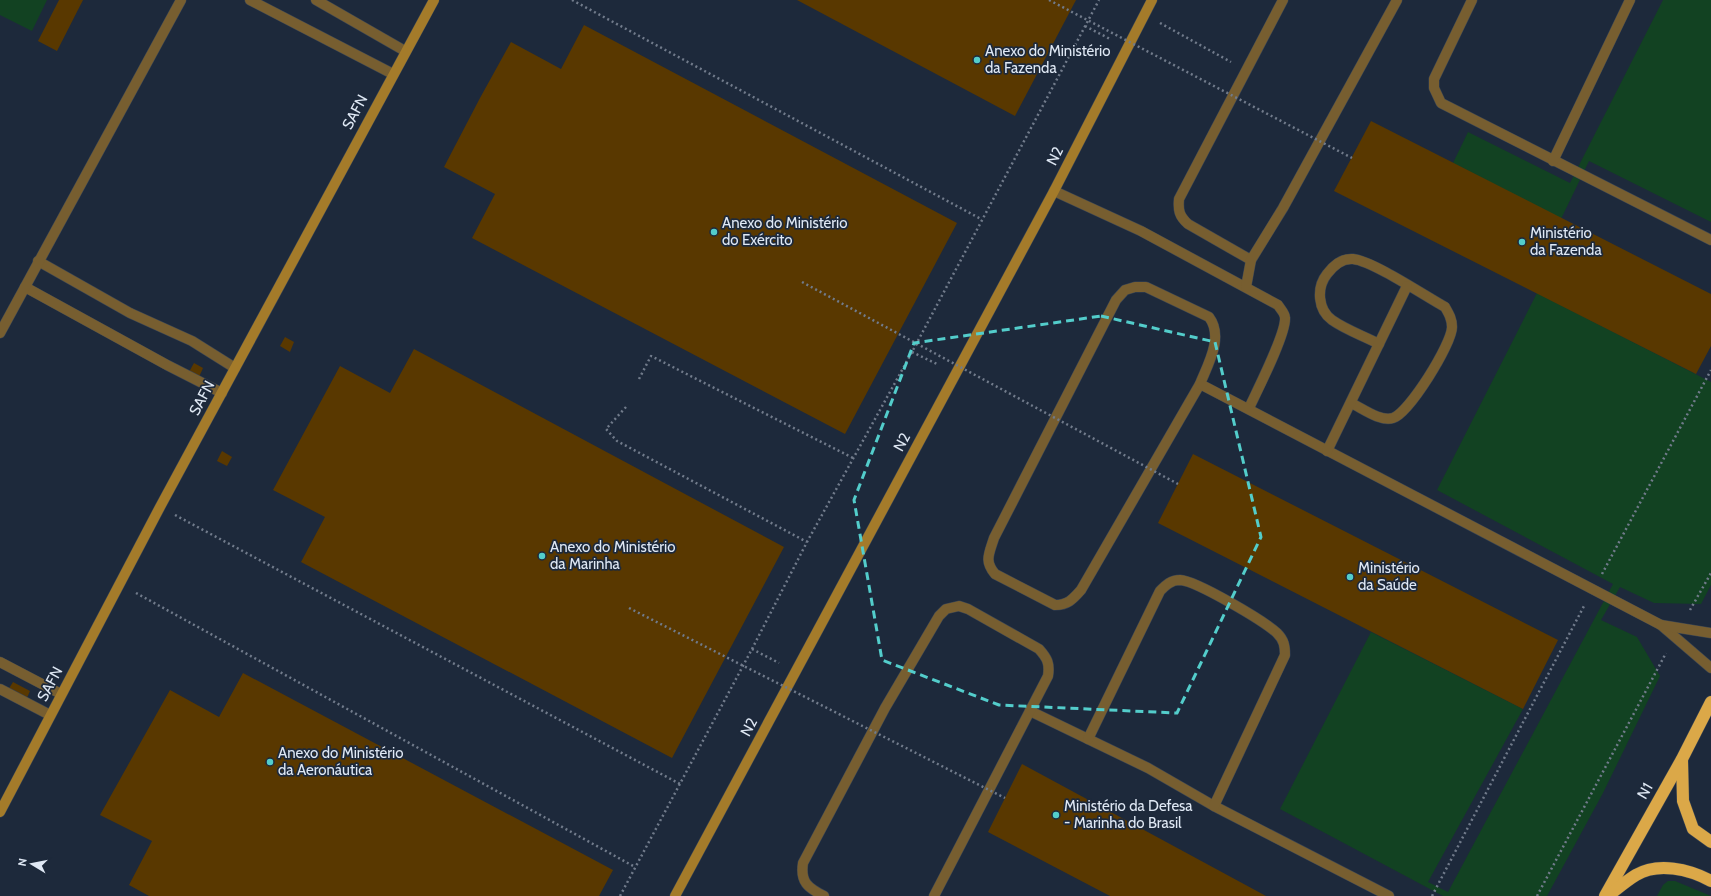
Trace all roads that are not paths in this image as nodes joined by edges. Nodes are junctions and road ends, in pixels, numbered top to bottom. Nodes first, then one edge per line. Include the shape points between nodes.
1 (181, 0) edge
2 (250, 0) edge
3 (316, 0) edge
4 (434, 0) edge
5 (1152, 0) edge
6 (1283, 0) edge
7 (1398, 0) edge
8 (1472, 0) edge
9 (1630, 0) edge
10 (405, 51) junction
11 (392, 74) junction
12 (1553, 161) junction
13 (1054, 191) junction
14 (1711, 240) edge
15 (1251, 260) junction
16 (38, 262) junction
17 (1408, 286) junction
18 (25, 287) junction
19 (1246, 287) junction
20 (0, 333) edge
21 (1379, 344) junction
22 (235, 368) junction
23 (1200, 384) junction
24 (222, 393) junction
25 (1351, 402) junction
26 (1249, 408) junction
27 (1327, 451) junction
28 (1661, 625) junction
29 (1711, 633) edge
30 (0, 662) edge
31 (1711, 668) edge
32 (0, 688) edge
33 (61, 694) junction
34 (1711, 702) edge
35 (1030, 711) junction
36 (50, 715) junction
37 (1088, 739) junction
38 (1682, 759) junction
39 (1214, 806) junction
40 (0, 812) edge
41 (1711, 842) edge
42 (1711, 881) edge
43 (675, 896) edge
44 (824, 896) edge
45 (934, 896) edge
46 (1389, 896) edge
47 (1606, 896) edge

1 - 16 lane
2 - 11 lane
3 - 10 lane
4 - 10 main road, SAFN
5 - 13 main road, N2
6 - 15 lane via 1179,199 1180,217 1188,224
7 - 15 lane
8 - 12 lane via 1434,79 1436,96 1442,103
9 - 12 lane
10 - 11 main road, SAFN
11 - 22 main road, SAFN
12 - 14 lane
13 - 19 lane via 1141,231
13 - 43 main road, N2
15 - 19 lane
16 - 18 lane
16 - 22 lane via 130,313 192,341
17 - 21 lane
17 - 21 lane via 1370,264 1352,259 1338,263 1326,274 1320,290 1321,304 1326,314 1332,320
17 - 25 lane via 1445,307 1451,316 1450,337 1429,376 1404,411 1394,418 1385,418
18 - 20 lane
18 - 24 lane
19 - 26 lane via 1278,305 1284,313 1285,321 1282,334
21 - 25 lane
22 - 24 main road, SAFN
23 - 23 lane via 1213,351 1215,324 1209,317 1146,287 1126,290 1116,300 994,538 988,566 995,574 1055,605 1070,602 1082,590
23 - 26 lane
24 - 33 main road, SAFN
25 - 27 lane
26 - 27 lane
27 - 28 lane
28 - 29 lane
28 - 31 lane
30 - 33 lane
32 - 36 lane
33 - 36 main road, SAFN
34 - 38 highway, N1
35 - 37 lane
35 - 44 lane via 1048,676 1048,659 1039,649 968,609 959,606 946,609 916,652 803,863 801,875 806,883 813,891
35 - 45 lane
36 - 40 main road, SAFN
37 - 39 lane via 1148,768
37 - 39 lane via 1160,591 1168,582 1189,581 1234,604 1277,633 1285,644 1285,655
38 - 41 highway via 1683,801 1694,829
38 - 47 highway, N1
39 - 46 lane
42 - 47 highway via 1666,867 1637,874

